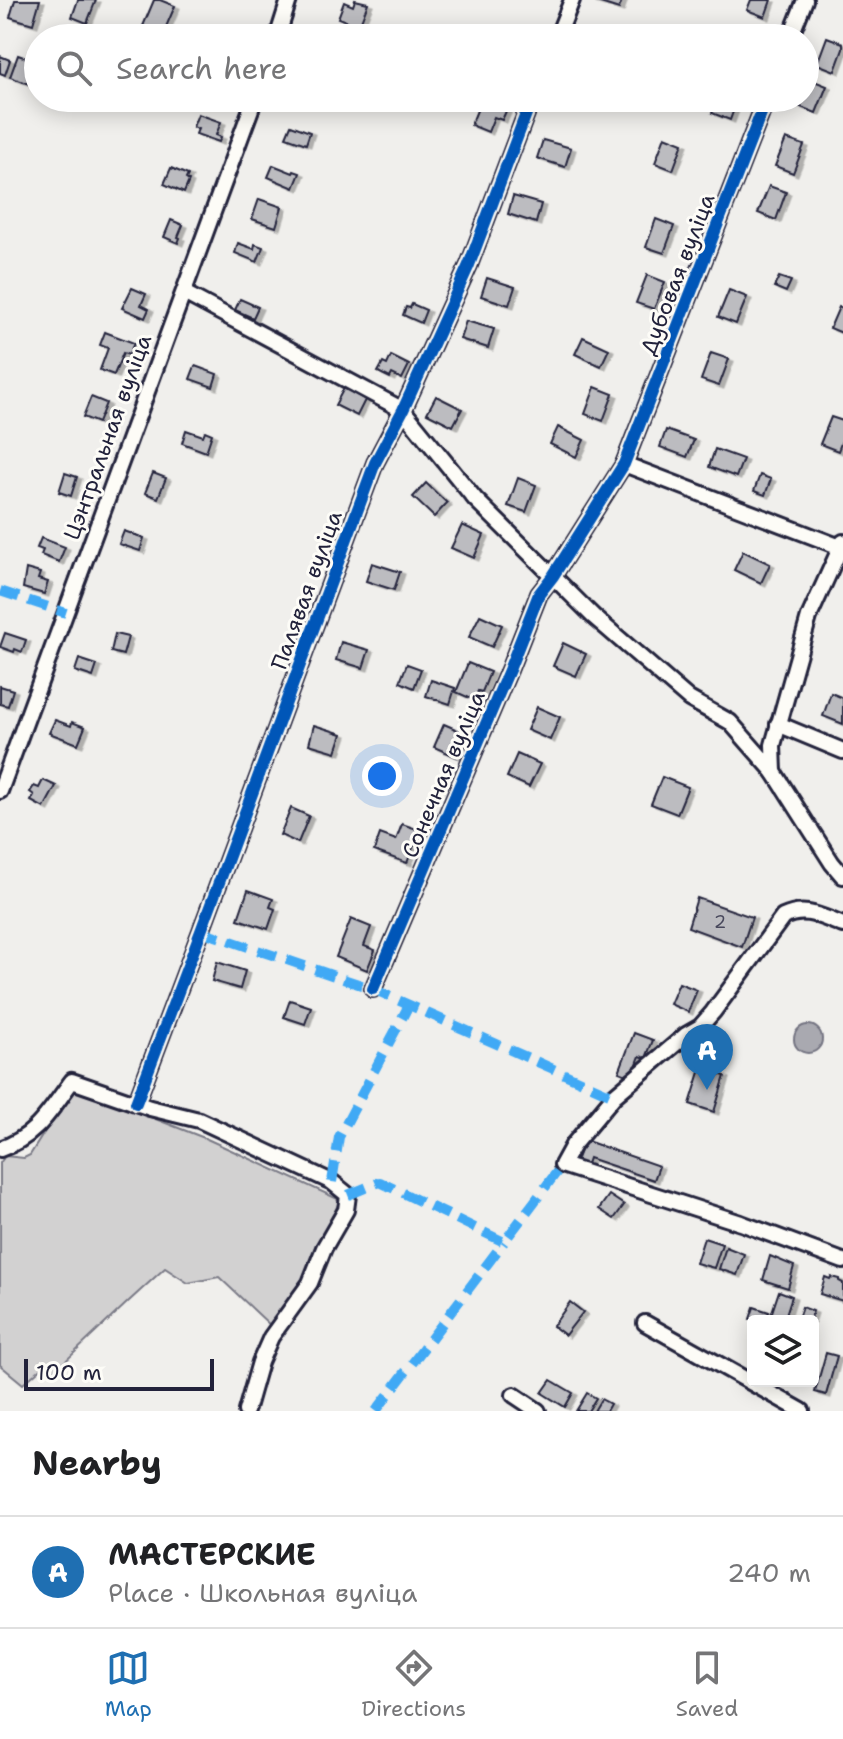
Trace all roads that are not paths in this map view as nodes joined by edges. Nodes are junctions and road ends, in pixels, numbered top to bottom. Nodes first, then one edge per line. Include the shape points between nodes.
1 (289, 0) edge
2 (572, 0) edge
3 (805, 0) edge
4 (281, 24) edge
5 (563, 24) edge
6 (796, 24) edge
7 (250, 112) edge
8 (527, 112) edge
9 (762, 112) edge
10 (184, 293) junction
11 (403, 410) junction
12 (624, 464) junction
13 (842, 546) edge
14 (553, 576) junction
15 (778, 724) junction
16 (843, 751) edge
17 (774, 772) junction
18 (0, 791) edge
19 (843, 876) edge
20 (843, 925) edge
21 (373, 989) dead end
22 (136, 1103) junction
23 (0, 1149) edge
24 (843, 1261) edge
25 (645, 1323) dead end
26 (514, 1395) dead end
27 (246, 1411) edge
28 (538, 1411) edge
29 (802, 1411) edge

1 - 4 street
2 - 5 street
3 - 6 street
7 - 10 street, Цэнтральная вуліца
8 - 11 street, Палявая вуліца via 469,265
9 - 12 street, Дубовая вуліца
10 - 11 street
10 - 18 street, Цэнтральная вуліца
11 - 14 street via 475,499
11 - 22 street, Палявая вуліца via 375,463
12 - 13 street
12 - 14 street, Дубовая вуліца
13 - 15 street via 809,617
14 - 17 street via 689,699 730,722
14 - 21 street, Сонечная вуліца via 539,594
15 - 16 street
15 - 17 street
17 - 19 street
20 - 24 street via 801,911 783,917 700,1027 614,1096 562,1165
22 - 23 street via 72,1081 34,1132
22 - 27 street via 199,1120 332,1182 348,1195 346,1210 310,1283 271,1337
25 - 29 street
26 - 28 street

